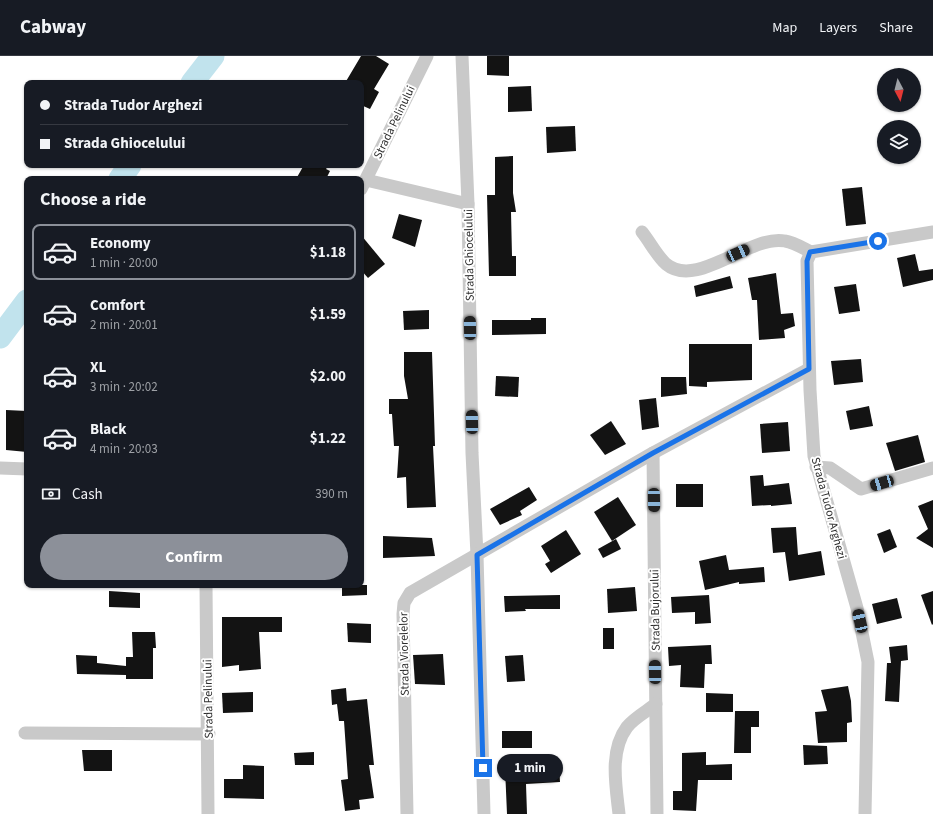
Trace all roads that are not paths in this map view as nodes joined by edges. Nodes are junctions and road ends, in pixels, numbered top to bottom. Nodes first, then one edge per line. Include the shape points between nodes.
1 (428, 56) edge
2 (462, 56) edge
3 (364, 182) edge
4 (364, 184) edge
5 (468, 204) junction
6 (642, 232) dead end
7 (933, 232) edge
8 (810, 252) junction
9 (809, 369) junction
10 (653, 453) junction
11 (816, 467) junction
12 (0, 468) edge
13 (933, 468) edge
14 (24, 469) edge
15 (477, 555) junction
16 (206, 588) edge
17 (656, 704) junction
18 (25, 733) dead end
19 (208, 734) junction
20 (208, 814) edge
21 (407, 814) edge
22 (484, 814) edge
23 (618, 814) edge
24 (657, 814) edge
25 (865, 814) edge

1 - 3 street, Strada Pelinului
2 - 5 street, Strada Ghiocelului
4 - 5 street
5 - 15 street, Strada Ghiocelului via 472,453
6 - 8 street via 667,264 677,270 701,269 756,246 785,240
7 - 8 street
8 - 9 street, Strada Tudor Arghezi via 807,261
9 - 10 street, Strada Viorelelor
9 - 11 street, Strada Tudor Arghezi
10 - 15 street, Strada Viorelelor
10 - 17 street, Strada Bujorului
11 - 13 street via 830,468 861,489
11 - 25 street, Strada Tudor Arghezi via 866,647 868,662
12 - 14 street
15 - 21 street, Strada Viorelelor via 410,593 404,603
15 - 22 street, Strada Ghiocelului
16 - 19 street, Strada Pelinului
17 - 23 street via 628,726 617,746
17 - 24 street, Strada Bujorului
18 - 19 street
19 - 20 street, Strada Pelinului

